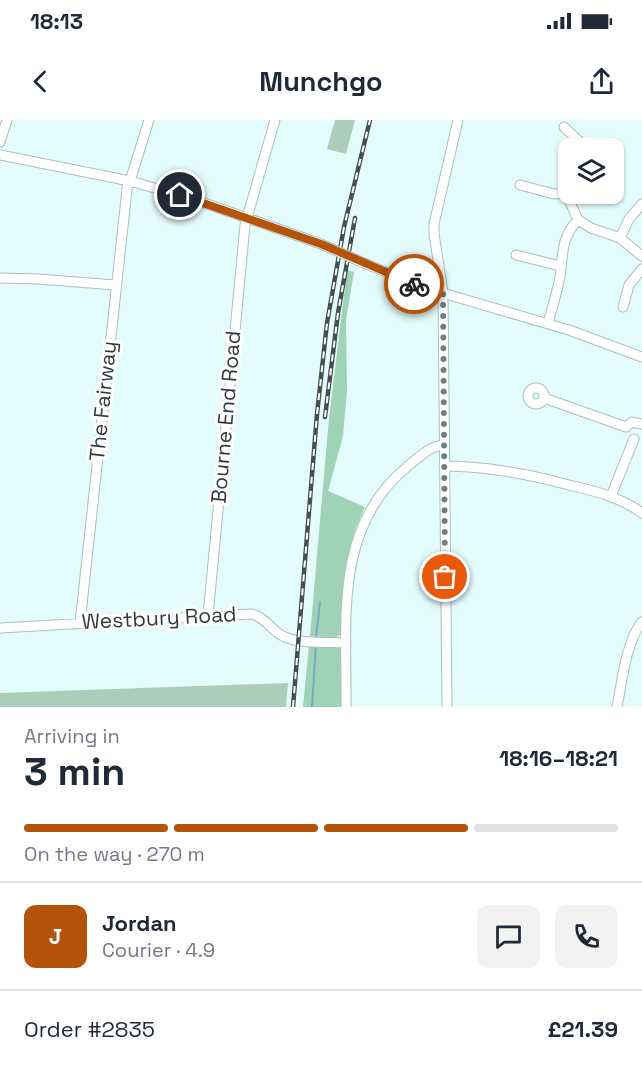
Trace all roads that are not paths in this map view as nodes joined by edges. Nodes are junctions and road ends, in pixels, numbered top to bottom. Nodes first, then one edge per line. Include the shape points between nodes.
1 (7, 120) edge
2 (149, 120) edge
3 (275, 120) edge
4 (458, 120) edge
5 (564, 127) dead end
6 (576, 138) edge
7 (0, 142) edge
8 (0, 155) edge
9 (129, 180) junction
10 (520, 185) dead end
11 (558, 194) edge
12 (571, 204) edge
13 (642, 204) edge
14 (246, 217) junction
15 (578, 220) junction
16 (620, 238) junction
17 (516, 255) dead end
18 (642, 256) edge
19 (560, 266) junction
20 (642, 269) edge
21 (0, 278) edge
22 (116, 285) junction
23 (443, 292) junction
24 (622, 307) dead end
25 (548, 323) junction
26 (642, 357) edge
27 (544, 398) dead end
28 (642, 424) edge
29 (626, 427) junction
30 (638, 438) edge
31 (443, 445) junction
32 (444, 466) junction
33 (611, 496) junction
34 (642, 513) edge
35 (208, 616) junction
36 (642, 621) edge
37 (80, 623) junction
38 (0, 628) edge
39 (346, 643) junction
40 (346, 707) edge
41 (447, 707) edge
42 (617, 707) edge

1 - 7 street
2 - 9 street, The Fairway
3 - 14 street, Bourne End Road
4 - 23 street via 434,224
5 - 6 street
8 - 9 street
9 - 14 street
9 - 22 street, The Fairway
10 - 11 street
12 - 15 street
13 - 16 street
14 - 23 street, bridge
14 - 35 street, Bourne End Road
15 - 16 street
15 - 19 street via 565,239
16 - 18 street
17 - 19 street
19 - 25 street
20 - 24 street via 629,285
21 - 22 street
22 - 37 street, The Fairway
23 - 25 street
23 - 31 street
25 - 26 street
27 - 29 street
28 - 29 street via 632,422
29 - 30 street via 628,435
30 - 33 street
31 - 32 street
31 - 39 street via 405,468 367,513 351,565
32 - 33 street via 519,473
32 - 41 street
33 - 34 street
35 - 37 street, Westbury Road
35 - 39 street, Westbury Road via 254,614 290,639
36 - 42 street via 631,644
37 - 38 street, Westbury Road
39 - 40 street

